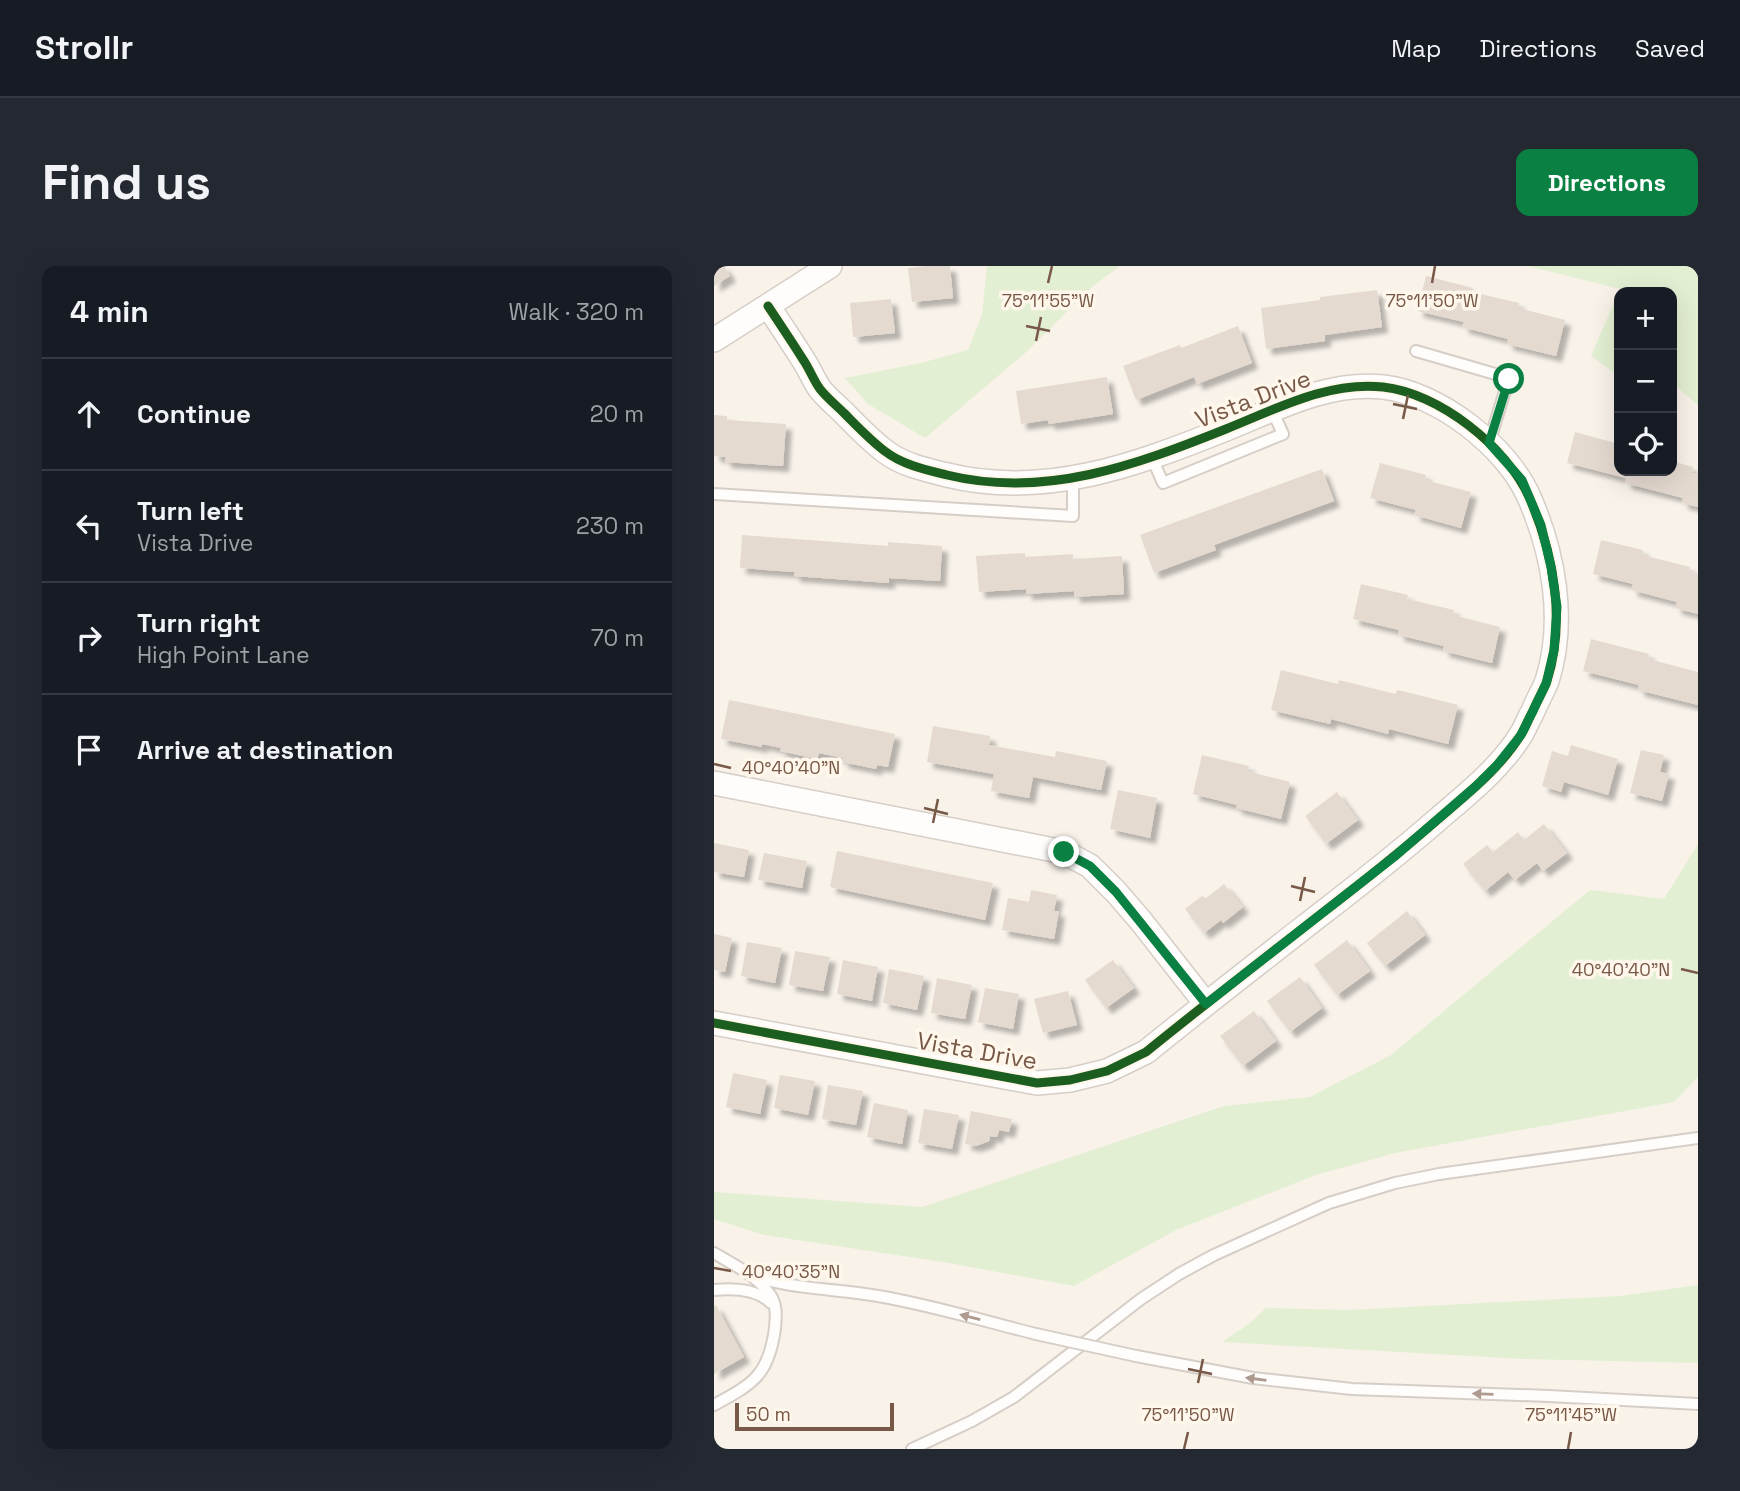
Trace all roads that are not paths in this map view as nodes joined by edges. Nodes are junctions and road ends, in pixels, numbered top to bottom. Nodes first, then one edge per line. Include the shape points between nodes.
1 (830, 266) edge
2 (768, 306) junction
3 (714, 340) edge
4 (1416, 351) dead end
5 (1489, 443) junction
6 (1073, 478) junction
7 (714, 494) edge
8 (714, 783) edge
9 (1206, 1004) junction
10 (714, 1023) edge
11 (1698, 1138) edge
12 (714, 1253) edge
13 (745, 1272) junction
14 (714, 1290) edge
15 (775, 1322) junction
16 (1698, 1404) edge
17 (714, 1405) edge
18 (912, 1449) edge

1 - 2 street
2 - 3 street
2 - 6 street, Vista Drive via 820,389 888,454 966,480 1054,482
4 - 5 lane via 1509,379
5 - 6 street, Vista Drive via 1464,421 1405,391 1339,387 1152,458
5 - 9 street, Vista Drive via 1522,480 1541,525 1557,607 1546,684 1521,735 1476,786 1394,857
6 - 7 lane via 1073,516
8 - 9 street via 1064,852 1090,866 1116,892
9 - 10 street, Vista Drive via 1146,1052 1107,1071 1037,1083
11 - 18 lane via 1438,1174 1329,1203 1179,1274 1014,1397
12 - 13 lane
13 - 15 lane via 771,1295
16 -> 13 lane, bridge via 1352,1389 1253,1378 1036,1334 919,1304 776,1283
14 - 15 lane via 760,1295 772,1304
15 - 17 lane via 769,1356 759,1376

